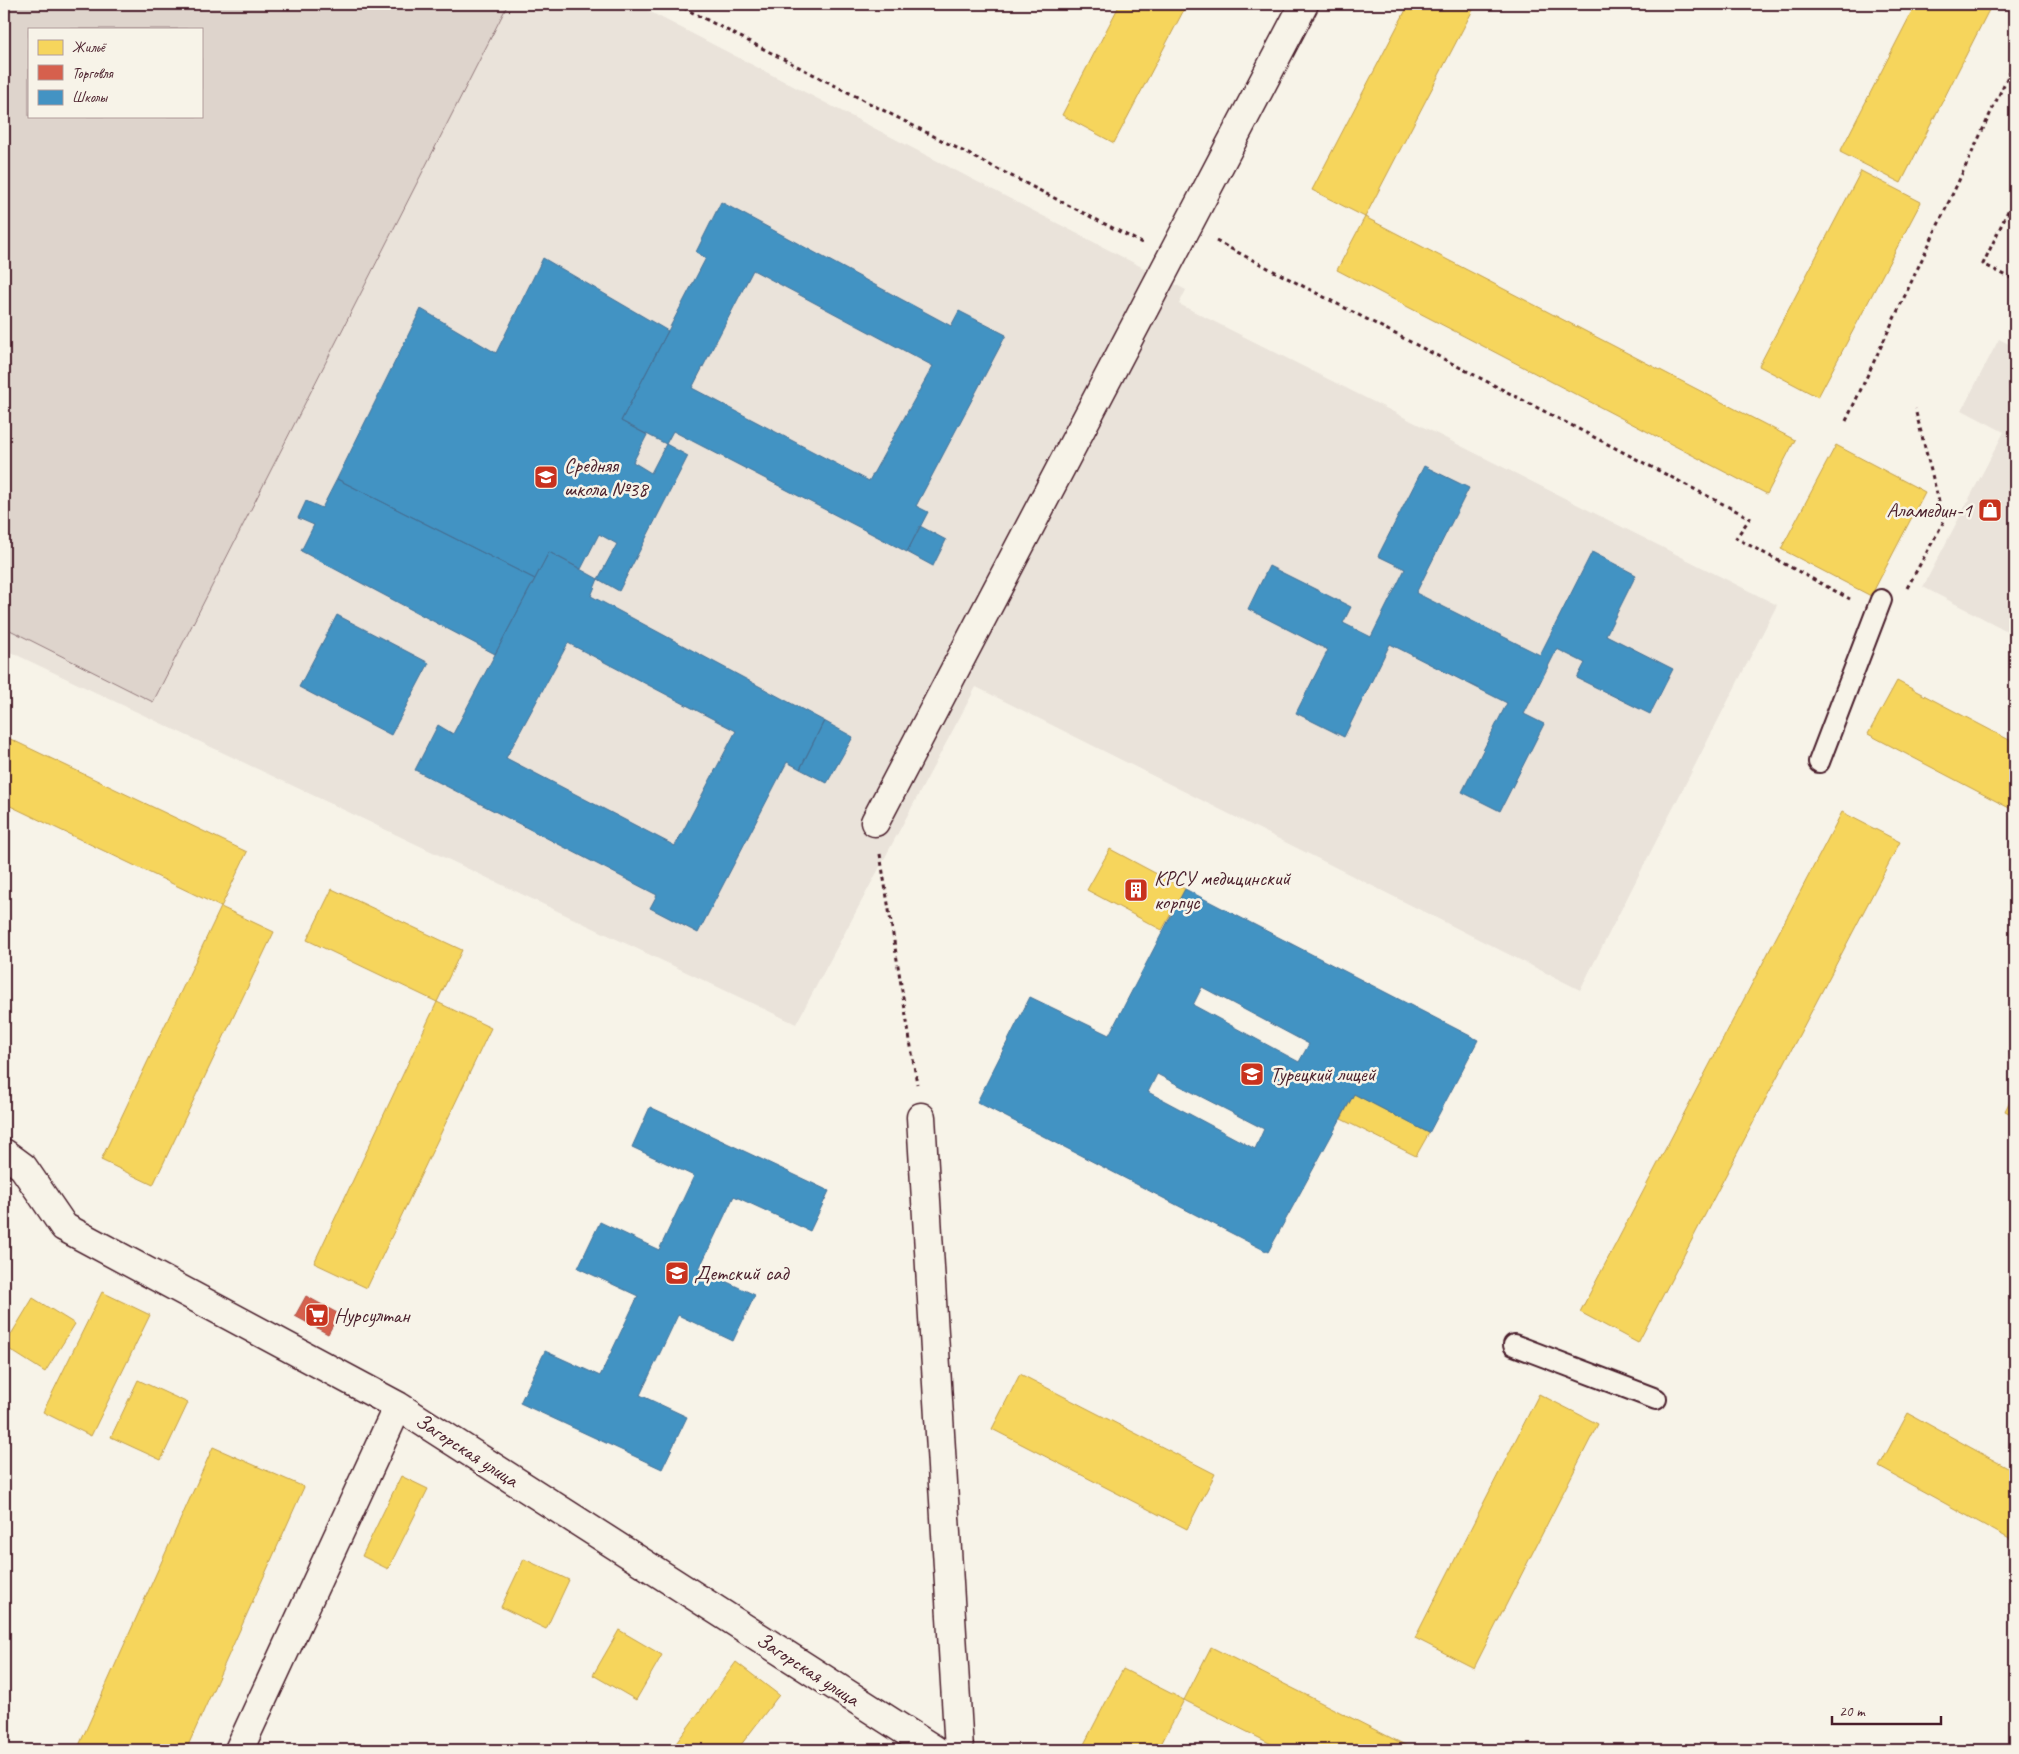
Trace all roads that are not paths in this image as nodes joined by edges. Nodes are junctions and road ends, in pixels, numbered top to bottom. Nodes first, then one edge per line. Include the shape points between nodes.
1 (1304, 4) edge
2 (1881, 600) road end
3 (1819, 762) dead end
4 (875, 822) road end
5 (922, 1117) road end
6 (4, 1154) edge
7 (1514, 1346) dead end
8 (1656, 1399) dead end
9 (398, 1406) junction
10 (240, 1750) edge
11 (935, 1750) edge
12 (959, 1750) edge

1 - 4 street
2 - 3 lane
5 - 12 street
6 - 9 street, Загорская улица via 23,1167 64,1227
7 - 8 lane
9 - 10 street
9 - 11 street, Загорская улица

